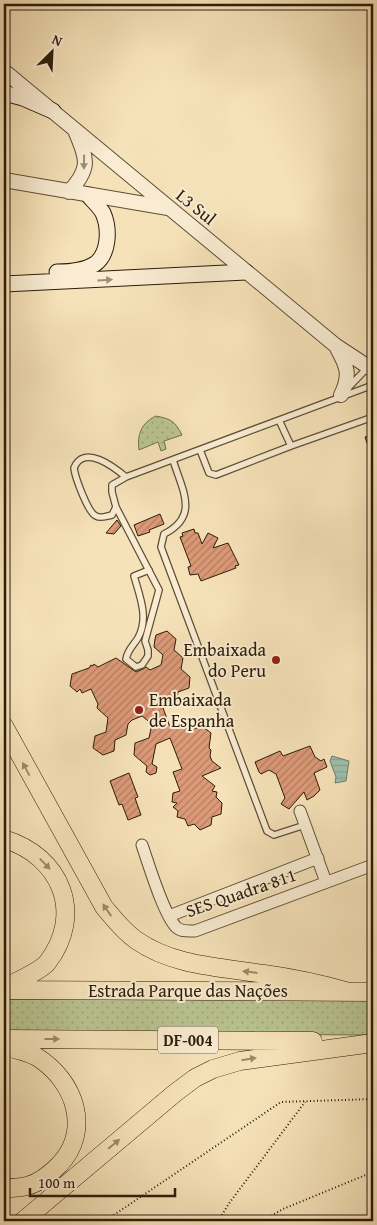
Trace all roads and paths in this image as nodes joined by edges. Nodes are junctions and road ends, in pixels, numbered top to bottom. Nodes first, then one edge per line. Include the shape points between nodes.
1 (4, 71) edge
2 (4, 93) edge
3 (53, 111) junction
4 (75, 130) junction
5 (4, 180) edge
6 (69, 192) junction
7 (88, 195) junction
8 (169, 208) junction
9 (246, 272) junction
10 (4, 274) edge
11 (4, 284) edge
12 (335, 345) junction
13 (371, 369) edge
14 (373, 385) edge
15 (339, 397) junction
16 (373, 417) edge
17 (279, 420) junction
18 (291, 446) junction
19 (200, 450) junction
20 (172, 460) junction
21 (126, 477) junction
22 (116, 507) junction
23 (149, 570) junction
24 (152, 614) junction
25 (144, 615) junction
26 (137, 639) junction
27 (144, 642) junction
28 (4, 726) edge
29 (300, 811) dead end
30 (305, 825) junction
31 (4, 839) edge
32 (142, 845) dead end
33 (318, 858) junction
34 (373, 865) edge
35 (326, 882) junction
36 (169, 916) junction
37 (4, 989) edge
38 (350, 992) junction
39 (373, 992) edge
40 (4, 1039) edge
41 (373, 1042) edge
42 (4, 1047) edge
43 (373, 1099) edge
44 (305, 1102) junction
45 (373, 1172) edge
46 (4, 1188) edge
47 (23, 1221) edge
48 (105, 1221) edge
49 (218, 1221) edge
50 (262, 1221) edge

1 - 3 street, L3 Sul
2 - 3 main road
3 - 4 street, L3 Sul
4 -> 6 street via 85,166 83,176
4 - 8 street, L3 Sul
5 - 6 street
6 - 7 street
7 - 8 street
7 - 10 main road via 103,214 107,228 102,258 81,270
8 - 9 street, L3 Sul
11 -> 9 main road
9 - 12 street, L3 Sul
12 - 13 street, L3 Sul
12 - 15 street via 348,372
13 - 15 lane, L3 Sul
14 - 15 lane, L3 Sul
15 - 17 lane, L3 Sul
16 - 18 lane
17 - 18 lane
17 - 19 lane, L3 Sul
18 - 19 lane via 216,475 209,473
19 - 20 lane, L3 Sul
20 - 21 lane, L3 Sul
20 - 30 lane via 187,503 177,528 164,534 161,547 267,831 274,835
21 - 22 lane, L3 Sul via 112,485
21 - 22 lane via 101,459 85,458 75,465 74,471 90,512 102,518 112,515
22 - 23 lane
23 - 24 lane via 158,590
23 - 25 lane via 134,576
24 - 25 lane
24 - 27 lane
25 - 26 lane
26 - 27 lane
26 - 27 lane via 126,659 136,667 142,665 148,656
38 -> 28 highway via 177,959 135,940 104,907
29 - 30 street
30 - 33 street
31 -> 37 highway via 15,842 44,862 63,892 67,911 62,939 46,964
32 - 36 street, SES Quadra 811
33 - 35 street
33 - 36 street
34 - 35 street, SES Quadra 811
35 - 36 street, SES Quadra 811 via 195,931 176,927
37 - 38 highway, Estrada Parque das Nações
38 - 39 highway, Estrada Parque das Nações
40 -> 41 highway, DF-004
47 -> 41 highway via 175,1093 212,1069 240,1061
42 - 46 highway via 36,1057 50,1067 74,1101 78,1123 75,1140 67,1156 54,1170 28,1186
43 - 44 path
44 - 48 path via 280,1102
44 - 49 path
45 - 50 path

